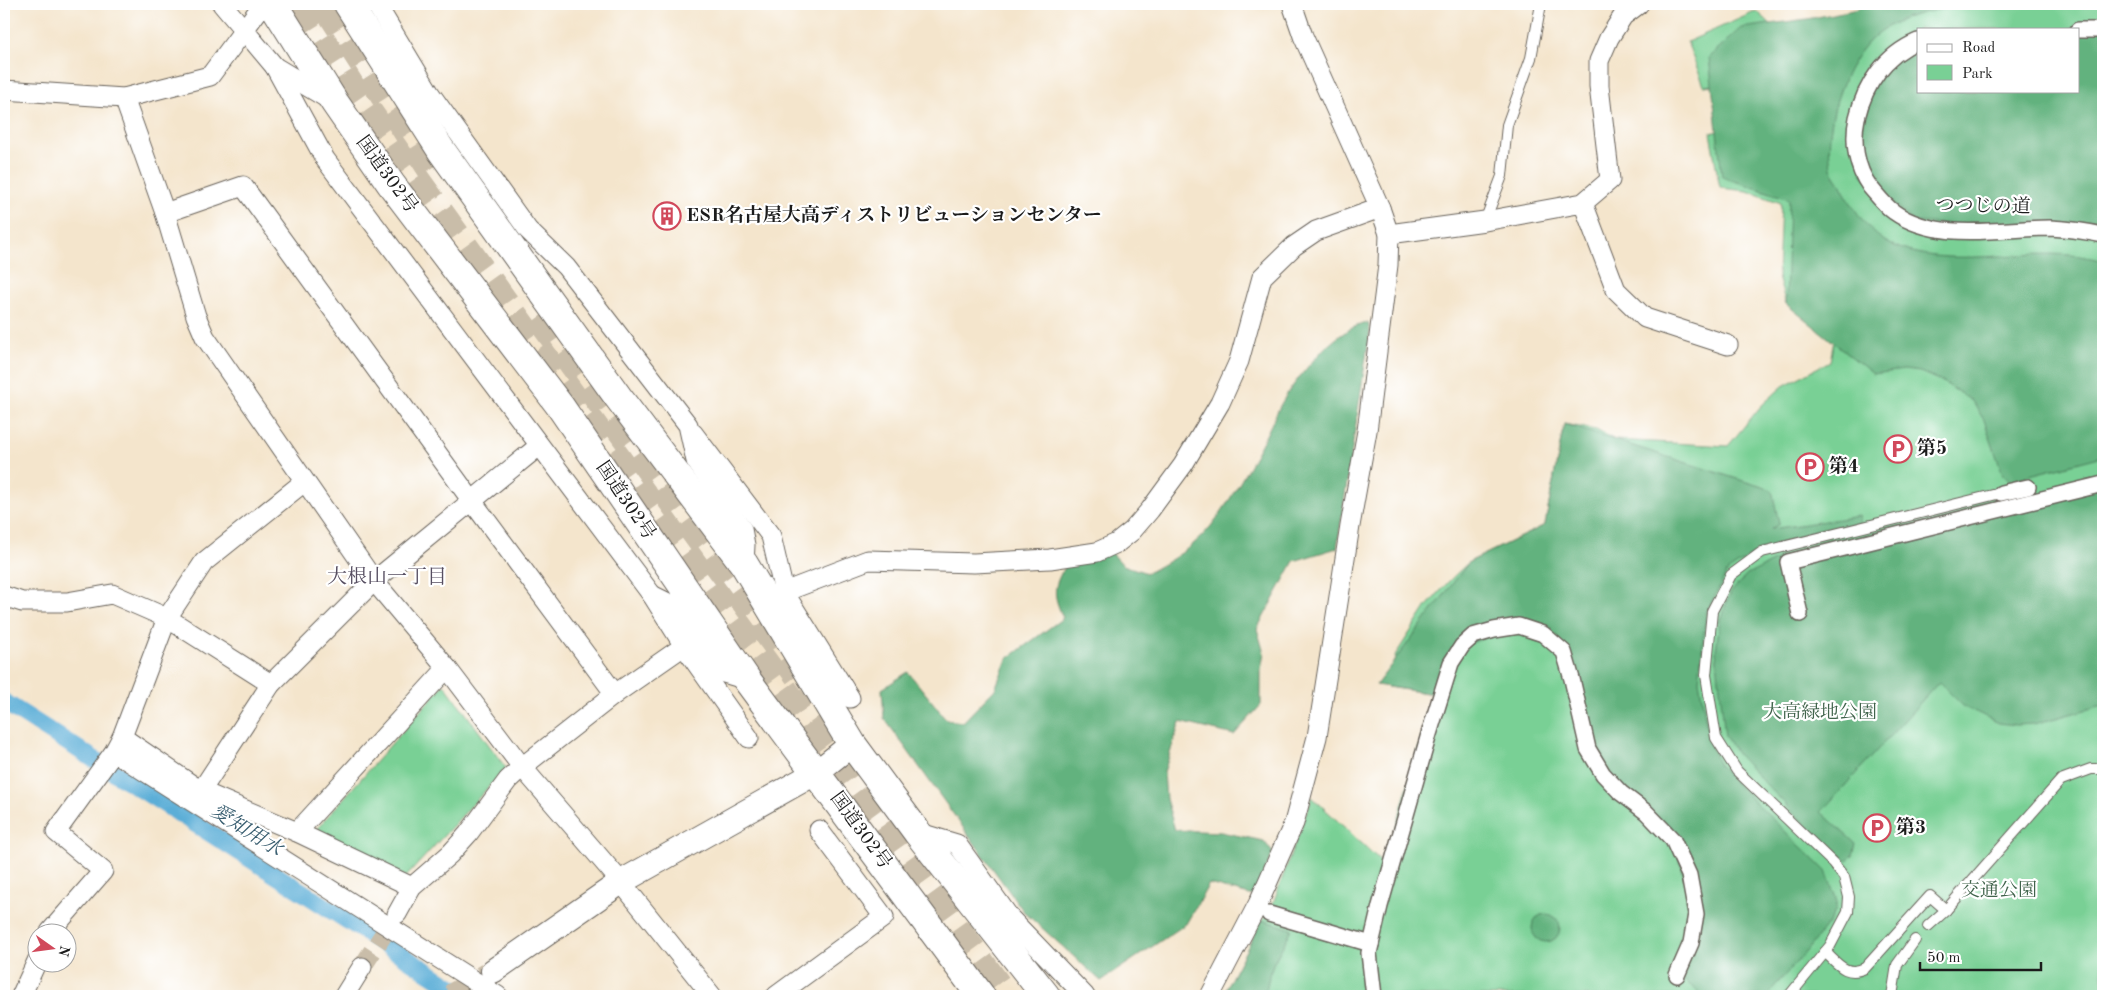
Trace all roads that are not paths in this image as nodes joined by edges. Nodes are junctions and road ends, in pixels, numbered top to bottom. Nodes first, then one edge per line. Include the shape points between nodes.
1 (222, 4) edge
2 (263, 4) edge
3 (273, 4) edge
4 (348, 4) edge
5 (376, 4) edge
6 (1292, 4) edge
7 (1541, 4) edge
8 (1639, 4) edge
9 (244, 30) junction
10 (2080, 30) edge
11 (2103, 30) edge
12 (1917, 41) edge
13 (276, 68) junction
14 (4, 90) edge
15 (124, 98) junction
16 (335, 103) junction
17 (1583, 203) junction
18 (1380, 208) junction
19 (165, 213) junction
20 (1486, 221) junction
21 (1389, 234) junction
22 (2103, 235) edge
23 (1728, 345) dead end
24 (688, 425) junction
25 (539, 446) junction
26 (718, 466) junction
27 (304, 482) junction
28 (2103, 484) edge
29 (2028, 487) dead end
30 (715, 491) junction
31 (2001, 493) joint
32 (472, 501) junction
33 (744, 564) junction
34 (374, 581) junction
35 (784, 592) junction
36 (652, 595) junction
37 (4, 596) edge
38 (1800, 614) dead end
39 (167, 618) junction
40 (684, 646) junction
41 (447, 668) junction
42 (747, 680) junction
43 (271, 684) junction
44 (615, 694) junction
45 (850, 698) dead end
46 (749, 738) dead end
47 (118, 744) junction
48 (852, 744) junction
49 (522, 767) junction
50 (2103, 769) edge
51 (816, 772) junction
52 (200, 791) junction
53 (819, 830) dead end
54 (297, 832) junction
55 (917, 832) junction
56 (621, 882) junction
57 (412, 887) junction
58 (1946, 910) junction
59 (919, 912) junction
60 (397, 914) tunnel mouth
61 (1269, 914) dead end
62 (884, 917) junction
63 (59, 922) edge
64 (1928, 926) dead end
65 (1915, 940) dead end
66 (1371, 944) junction
67 (1825, 952) junction
68 (362, 967) tunnel mouth
69 (493, 971) tunnel mouth
70 (32, 972) edge
71 (1677, 975) dead end
72 (976, 993) edge
73 (21, 996) edge
74 (344, 996) edge
75 (498, 996) edge
76 (712, 996) edge
77 (776, 996) edge
78 (1046, 996) edge
79 (1085, 996) edge
80 (1210, 996) edge
81 (1374, 996) edge
82 (1789, 996) edge
83 (1892, 996) edge

1 - 9 street
2 - 9 street
3 - 16 highway, 国道302号
4 - 33 highway via 441,150 618,397
5 - 24 street via 429,92 528,230 566,267
6 - 18 street
7 - 20 lane via 1531,58 1507,124 1502,176
8 - 17 street via 1623,16 1600,61 1599,86 1610,180
9 - 13 street
9 - 15 street via 210,76
10 - 11 street
12 - 22 street, つつじの道 via 1886,63 1870,81 1854,130 1862,175 1893,212 1936,229 2057,229
13 - 16 street
13 - 25 street via 325,158
14 - 15 street
15 - 19 street
16 - 42 highway, 国道302号 via 391,184 560,406
17 - 20 street
17 - 23 street via 1616,290 1645,318
18 - 21 street
18 - 35 street via 1316,231 1294,246 1262,277 1239,361 1220,403 1183,465 1150,510 1117,543 1097,552 1050,558 974,563 868,560
19 - 27 street via 205,337
19 - 32 street via 243,186
20 - 21 street
21 - 80 street via 1367,431 1317,737 1294,823 1258,904
24 - 26 street
24 - 30 street via 696,461
25 - 32 street
25 - 36 street
26 - 30 street via 713,476
26 - 35 street via 771,536
27 - 34 street
27 - 39 street via 204,562
28 - 38 street via 1788,562
29 - 31 street
30 - 33 street via 742,529
31 - 67 lane via 1762,552 1731,575 1712,611 1706,675 1716,738 1737,771 1844,877 1849,897 1848,912
32 - 34 street
32 - 44 street
33 - 48 highway
34 - 41 street
34 - 43 street
35 - 45 street
36 - 40 street
36 - 42 street via 680,609 712,666 720,672
37 - 39 street via 22,602 67,602 112,594
39 - 43 street
39 - 47 street
40 - 44 street
40 - 46 street
41 - 49 street
41 - 54 street
42 - 51 highway, 国道302号
43 - 52 street
44 - 49 street
47 - 52 street
47 - 63 street via 56,832 103,871
47 - 75 street
48 - 51 street
48 - 55 highway
49 - 56 street
49 - 57 street via 450,854
50 - 58 lane via 2091,769 2061,780
51 - 56 street
51 - 59 highway, 国道302号
52 - 54 street
53 - 62 street
54 - 57 street
55 - 78 highway
55 - 79 street via 957,844 1010,918
56 - 69 street
56 - 76 street
57 - 60 street
58 - 64 lane
58 - 67 lane via 1930,896 1865,968 1857,972 1844,970
59 - 62 street
59 - 72 highway, 国道302号
61 - 66 street
62 - 77 street
65 - 83 lane via 1897,965
66 - 71 street via 1451,663 1473,636 1519,626 1543,634 1564,652 1588,749 1603,774 1620,793 1646,812 1673,840 1686,868 1696,914 1691,943
66 - 81 street via 1369,953
67 - 82 lane
68 - 74 street
70 - 73 street

